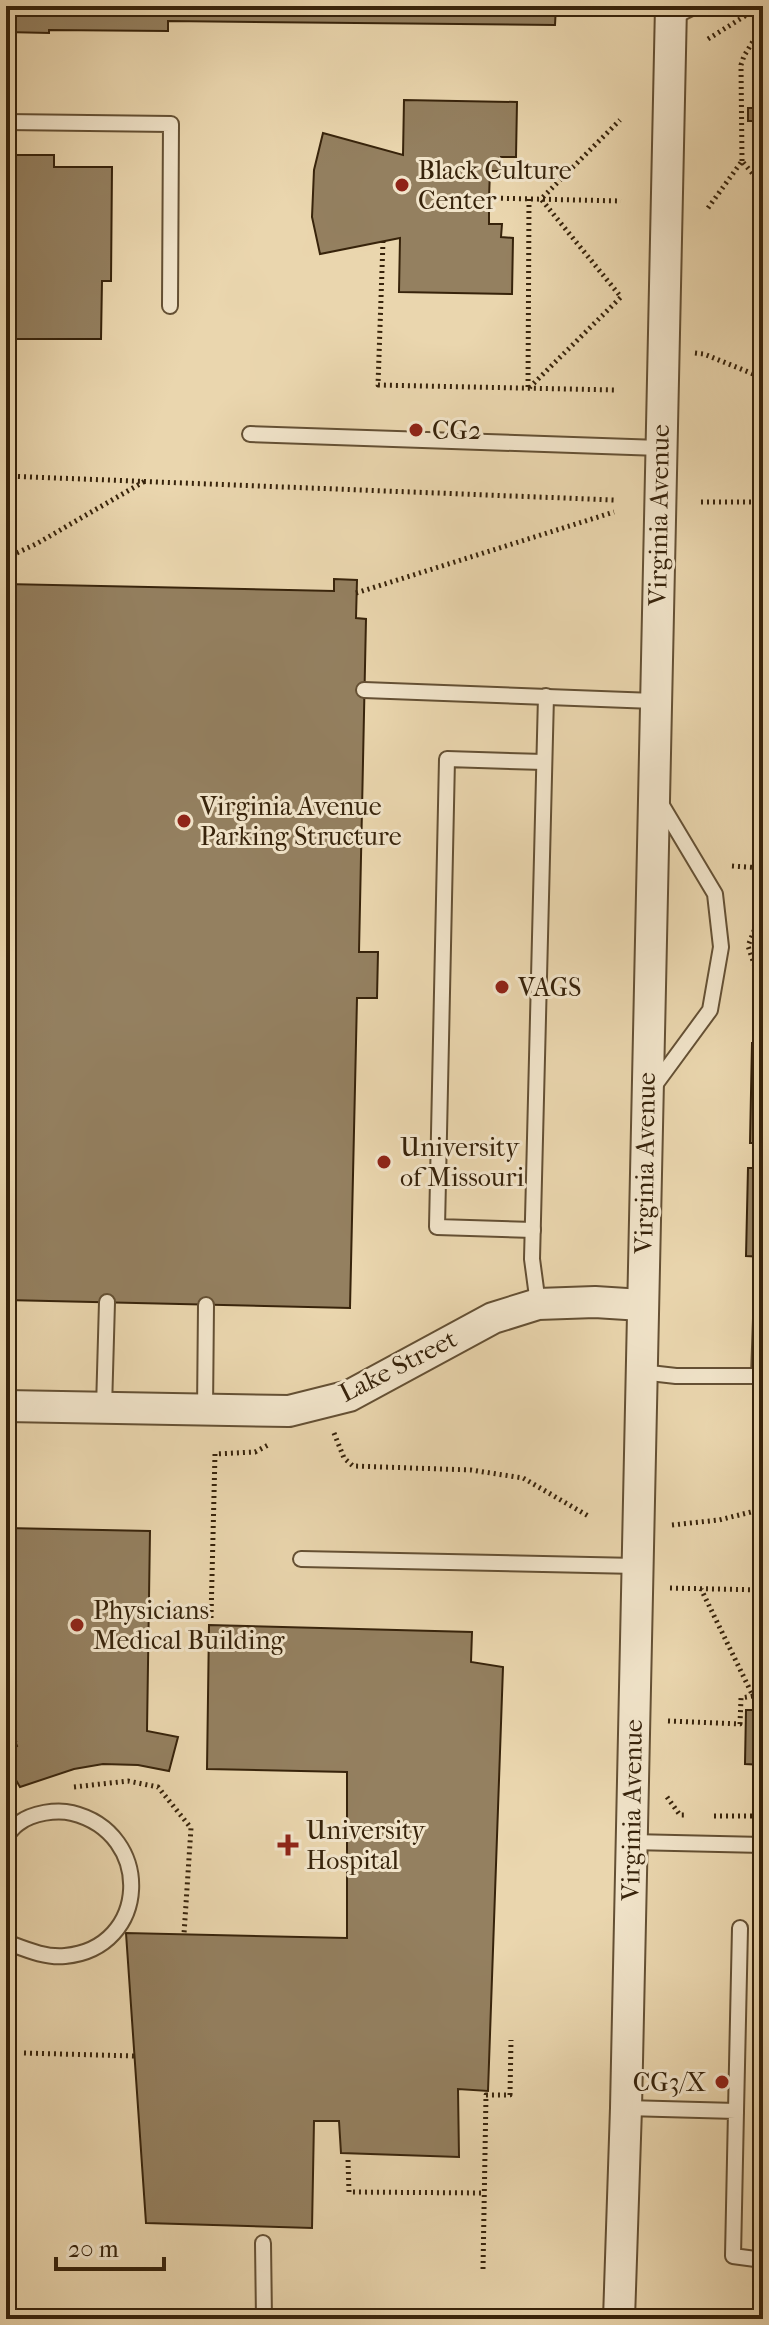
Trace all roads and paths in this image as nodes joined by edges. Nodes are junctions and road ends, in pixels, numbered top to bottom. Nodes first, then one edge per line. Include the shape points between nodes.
1 (762, 7) edge
2 (679, 10) edge
3 (708, 39) dead end
4 (620, 120) dead end
5 (6, 122) edge
6 (742, 161) junction
7 (763, 186) edge
8 (489, 198) dead end
9 (529, 199) junction
10 (541, 199) junction
11 (621, 201) dead end
12 (708, 208) dead end
13 (383, 241) dead end
14 (170, 306) dead end
15 (662, 351) junction
16 (763, 378) edge
17 (528, 389) junction
18 (616, 390) dead end
19 (250, 434) dead end
20 (660, 448) junction
21 (6, 476) edge
22 (145, 481) junction
23 (614, 500) dead end
24 (701, 502) dead end
25 (763, 502) edge
26 (614, 512) dead end
27 (6, 558) edge
28 (356, 593) dead end
29 (364, 690) dead end
30 (546, 696) junction
31 (654, 701) junction
32 (544, 762) junction
33 (653, 789) junction
34 (732, 866) dead end
35 (763, 868) edge
36 (763, 908) edge
37 (763, 990) edge
38 (647, 1096) junction
39 (533, 1230) junction
40 (762, 1290) edge
41 (107, 1302) dead end
42 (538, 1304) junction
43 (206, 1305) dead end
44 (642, 1305) junction
45 (641, 1372) junction
46 (6, 1406) edge
47 (104, 1408) junction
48 (205, 1410) junction
49 (319, 1434) dead end
50 (281, 1440) dead end
51 (763, 1509) edge
52 (590, 1517) dead end
53 (672, 1525) dead end
54 (301, 1559) dead end
55 (637, 1566) junction
56 (670, 1588) dead end
57 (701, 1589) junction
58 (763, 1590) edge
59 (211, 1618) dead end
60 (668, 1721) dead end
61 (158, 1787) dead end
62 (667, 1797) dead end
63 (694, 1815) dead end
64 (707, 1816) dead end
65 (763, 1816) edge
66 (6, 1836) edge
67 (631, 1842) junction
68 (763, 1845) edge
69 (740, 1928) dead end
70 (184, 1934) dead end
71 (6, 1942) edge
72 (511, 2040) dead end
73 (24, 2053) dead end
74 (135, 2056) dead end
75 (626, 2108) junction
76 (736, 2111) junction
77 (348, 2160) dead end
78 (485, 2193) junction
79 (263, 2243) dead end
80 (763, 2260) edge
81 (483, 2269) dead end
82 (264, 2319) edge
83 (619, 2319) edge

1 - 3 path
1 - 6 path via 741,65
2 - 15 street, Virginia Avenue
4 - 10 path
5 - 14 lane via 171,124
6 - 7 path
6 - 12 path
8 - 9 path
9 - 10 path
9 - 17 path
10 - 11 path
10 - 17 path via 621,297
13 - 17 path via 378,385
15 - 16 path via 704,354
15 - 20 street, Virginia Avenue
17 - 18 path
19 - 20 lane
20 - 31 street, Virginia Avenue
21 - 22 path
22 - 23 path
22 - 27 path
24 - 25 path
26 - 28 path
29 - 30 lane
30 - 31 lane
30 - 32 lane
31 - 33 street, Virginia Avenue
32 - 39 lane
32 - 39 lane via 447,759 446,790 437,1227
33 - 38 street, Virginia Avenue
33 - 38 lane via 715,894 721,947 710,1010
34 - 35 path
36 - 37 path via 748,946
38 - 44 street, Virginia Avenue
39 - 42 lane
40 - 45 lane via 759,1376
41 - 47 lane
42 - 44 street, Lake Street
42 - 48 street, Lake Street via 493,1318 349,1396 289,1411
43 - 48 lane
44 - 45 street, Virginia Avenue
45 - 55 street, Virginia Avenue
46 - 47 street, Lake Street
47 - 48 street, Lake Street
49 - 52 path via 334,1433 353,1466 471,1470 523,1478
50 - 59 path via 255,1452 215,1454
51 - 53 path
54 - 55 lane
55 - 67 street, Virginia Avenue
56 - 57 path
57 - 58 path
57 - 60 path via 753,1696 741,1698 740,1724
61 - 70 path via 191,1828
62 - 63 path via 680,1815
64 - 65 path
66 - 71 lane via 20,1822 40,1814 64,1811 89,1817 124,1850 132,1873 123,1921 107,1940 86,1952 63,1957
67 - 68 lane
67 - 75 street, Virginia Avenue
69 - 76 lane
72 - 78 path via 510,2095 486,2095
73 - 74 path
75 - 76 lane
75 - 83 street, Virginia Avenue
76 - 80 lane via 733,2256
77 - 78 path via 349,2192
78 - 81 path
79 - 82 lane

